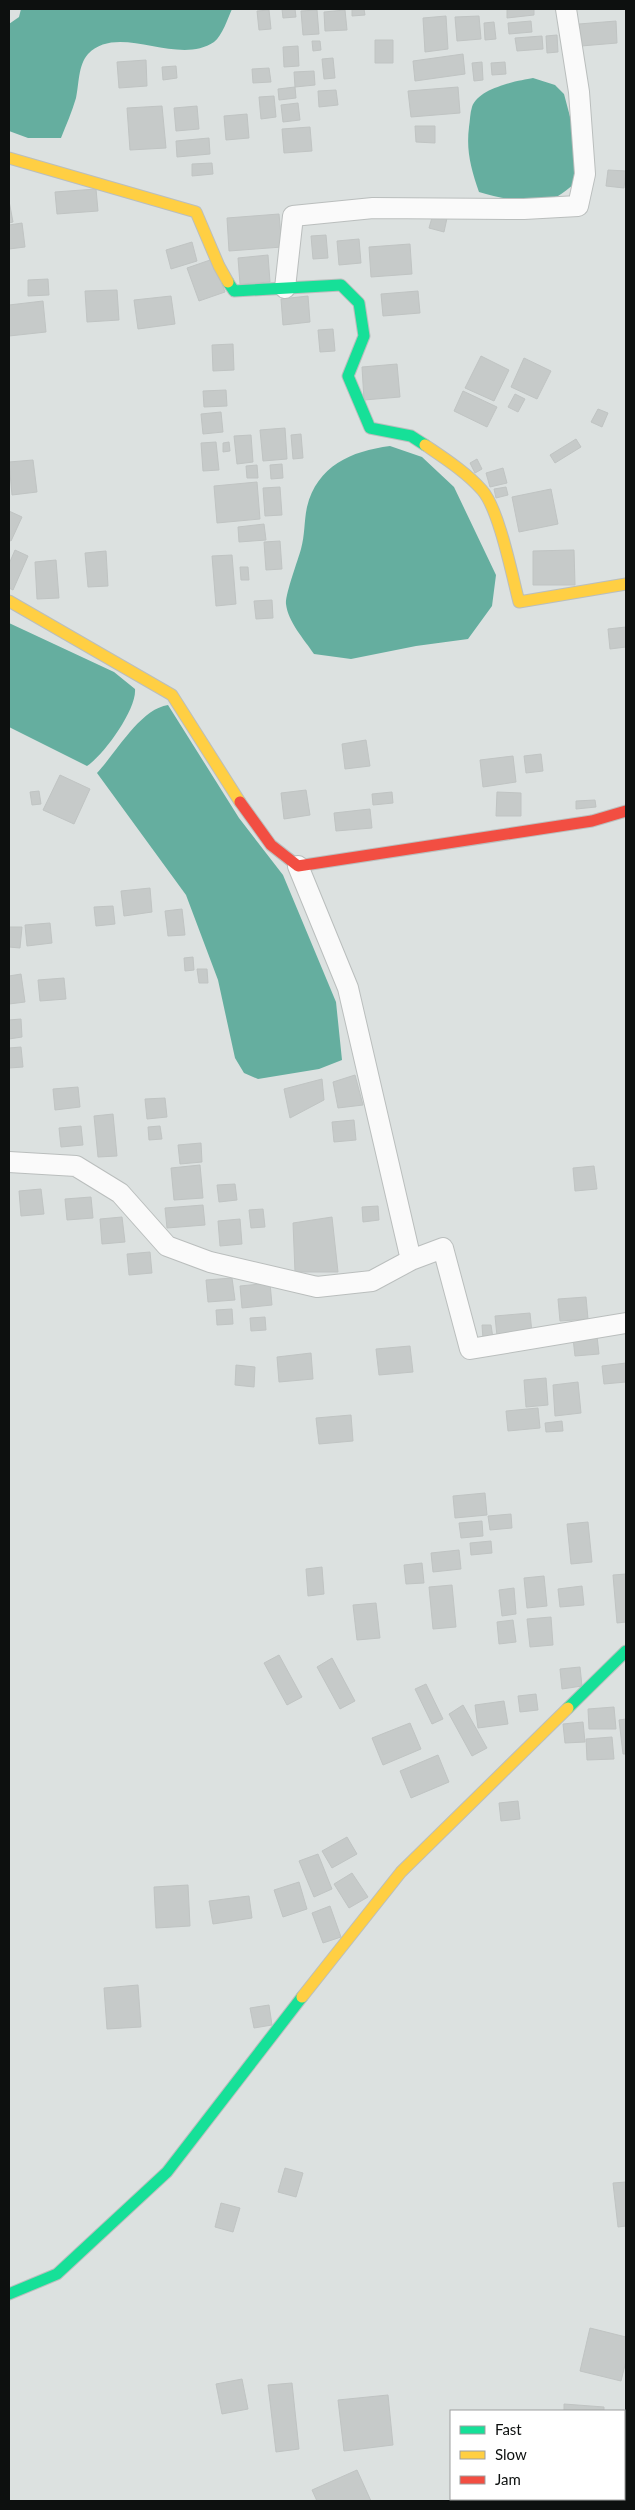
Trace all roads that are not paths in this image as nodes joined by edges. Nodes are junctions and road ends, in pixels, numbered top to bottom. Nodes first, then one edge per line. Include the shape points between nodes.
1 (566, 9) edge
2 (9, 158) edge
3 (285, 288) junction
4 (626, 584) edge
5 (9, 601) edge
6 (626, 811) edge
7 (298, 866) junction
8 (9, 1162) edge
9 (411, 1260) junction
10 (626, 1323) edge
11 (626, 1652) edge
12 (9, 2294) edge

1 - 3 street via 579,92 585,174 578,206 373,208 293,216
2 - 3 street via 196,212 219,266 234,291
3 - 4 street via 341,284 359,303 364,336 348,376 370,428 411,436 450,462 483,491 498,522 519,602
5 - 7 street via 172,695 271,845
6 - 7 street via 592,820
7 - 9 street via 348,988
8 - 9 street via 76,1166 120,1193 167,1246 210,1262 317,1287 372,1281
9 - 10 street via 443,1248 470,1349
11 - 12 street via 401,1872 167,2172 57,2274

